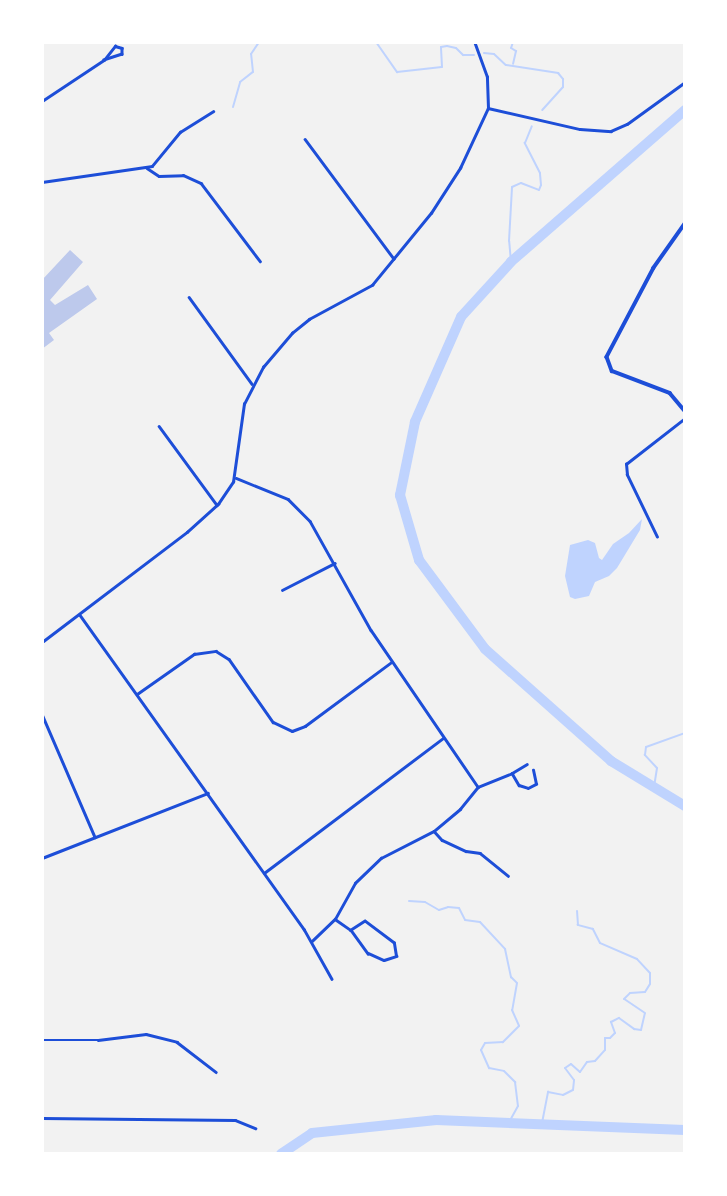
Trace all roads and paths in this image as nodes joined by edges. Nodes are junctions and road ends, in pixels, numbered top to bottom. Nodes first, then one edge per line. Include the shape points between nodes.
1 (474, 42) edge
2 (104, 60) junction
3 (685, 82) edge
4 (42, 101) edge
5 (488, 108) junction
6 (213, 111) dead end
7 (305, 139) dead end
8 (147, 168) junction
9 (42, 182) edge
10 (685, 225) edge
11 (394, 259) junction
12 (260, 261) dead end
13 (189, 297) dead end
14 (252, 384) junction
15 (685, 411) edge
16 (685, 418) edge
17 (159, 426) dead end
18 (234, 477) junction
19 (217, 505) junction
20 (657, 537) dead end
21 (335, 563) junction
22 (282, 590) dead end
23 (80, 615) junction
24 (42, 642) edge
25 (391, 662) junction
26 (137, 694) junction
27 (42, 714) edge
28 (444, 737) junction
29 (527, 764) dead end
30 (533, 770) dead end
31 (512, 773) junction
32 (478, 787) junction
33 (208, 793) junction
34 (434, 831) junction
35 (95, 836) junction
36 (42, 858) edge
37 (264, 873) junction
38 (508, 876) dead end
39 (335, 919) junction
40 (351, 930) junction
41 (312, 941) junction
42 (332, 979) dead end
43 (42, 1040) edge
44 (216, 1072) dead end
45 (42, 1118) edge
46 (255, 1128) dead end

1 - 5 street via 487,78
2 - 2 street via 120,57 122,48 115,46
2 - 4 street
3 - 5 street via 611,131 580,129
5 - 11 street via 460,168
6 - 8 street via 180,132
7 - 11 street
8 - 9 street
8 - 12 street via 159,176 183,175 201,183
10 - 15 street via 654,268 607,357 612,371 670,393
11 - 14 street via 364,291 318,313 292,333
13 - 14 street
14 - 18 street via 242,414
16 - 20 street via 626,464
17 - 19 street
18 - 19 street
18 - 21 street via 293,502
19 - 23 street
21 - 22 street
21 - 25 street
23 - 24 street
23 - 26 street
25 - 26 street via 292,731 273,722 229,659 216,651 194,654
25 - 28 street
26 - 33 street
27 - 35 street
28 - 32 street
28 - 37 street
29 - 31 street
30 - 31 street via 536,784 528,788 519,785
31 - 32 street
32 - 34 street
33 - 35 street
33 - 37 street
34 - 38 street via 448,843 480,853
34 - 39 street via 392,850 366,870
35 - 36 street
37 - 41 street
39 - 40 street
39 - 41 street
40 - 40 street via 368,953 384,960 396,956 394,943 365,921
41 - 42 street
43 - 44 street via 146,1034 177,1042
45 - 46 street via 235,1120

